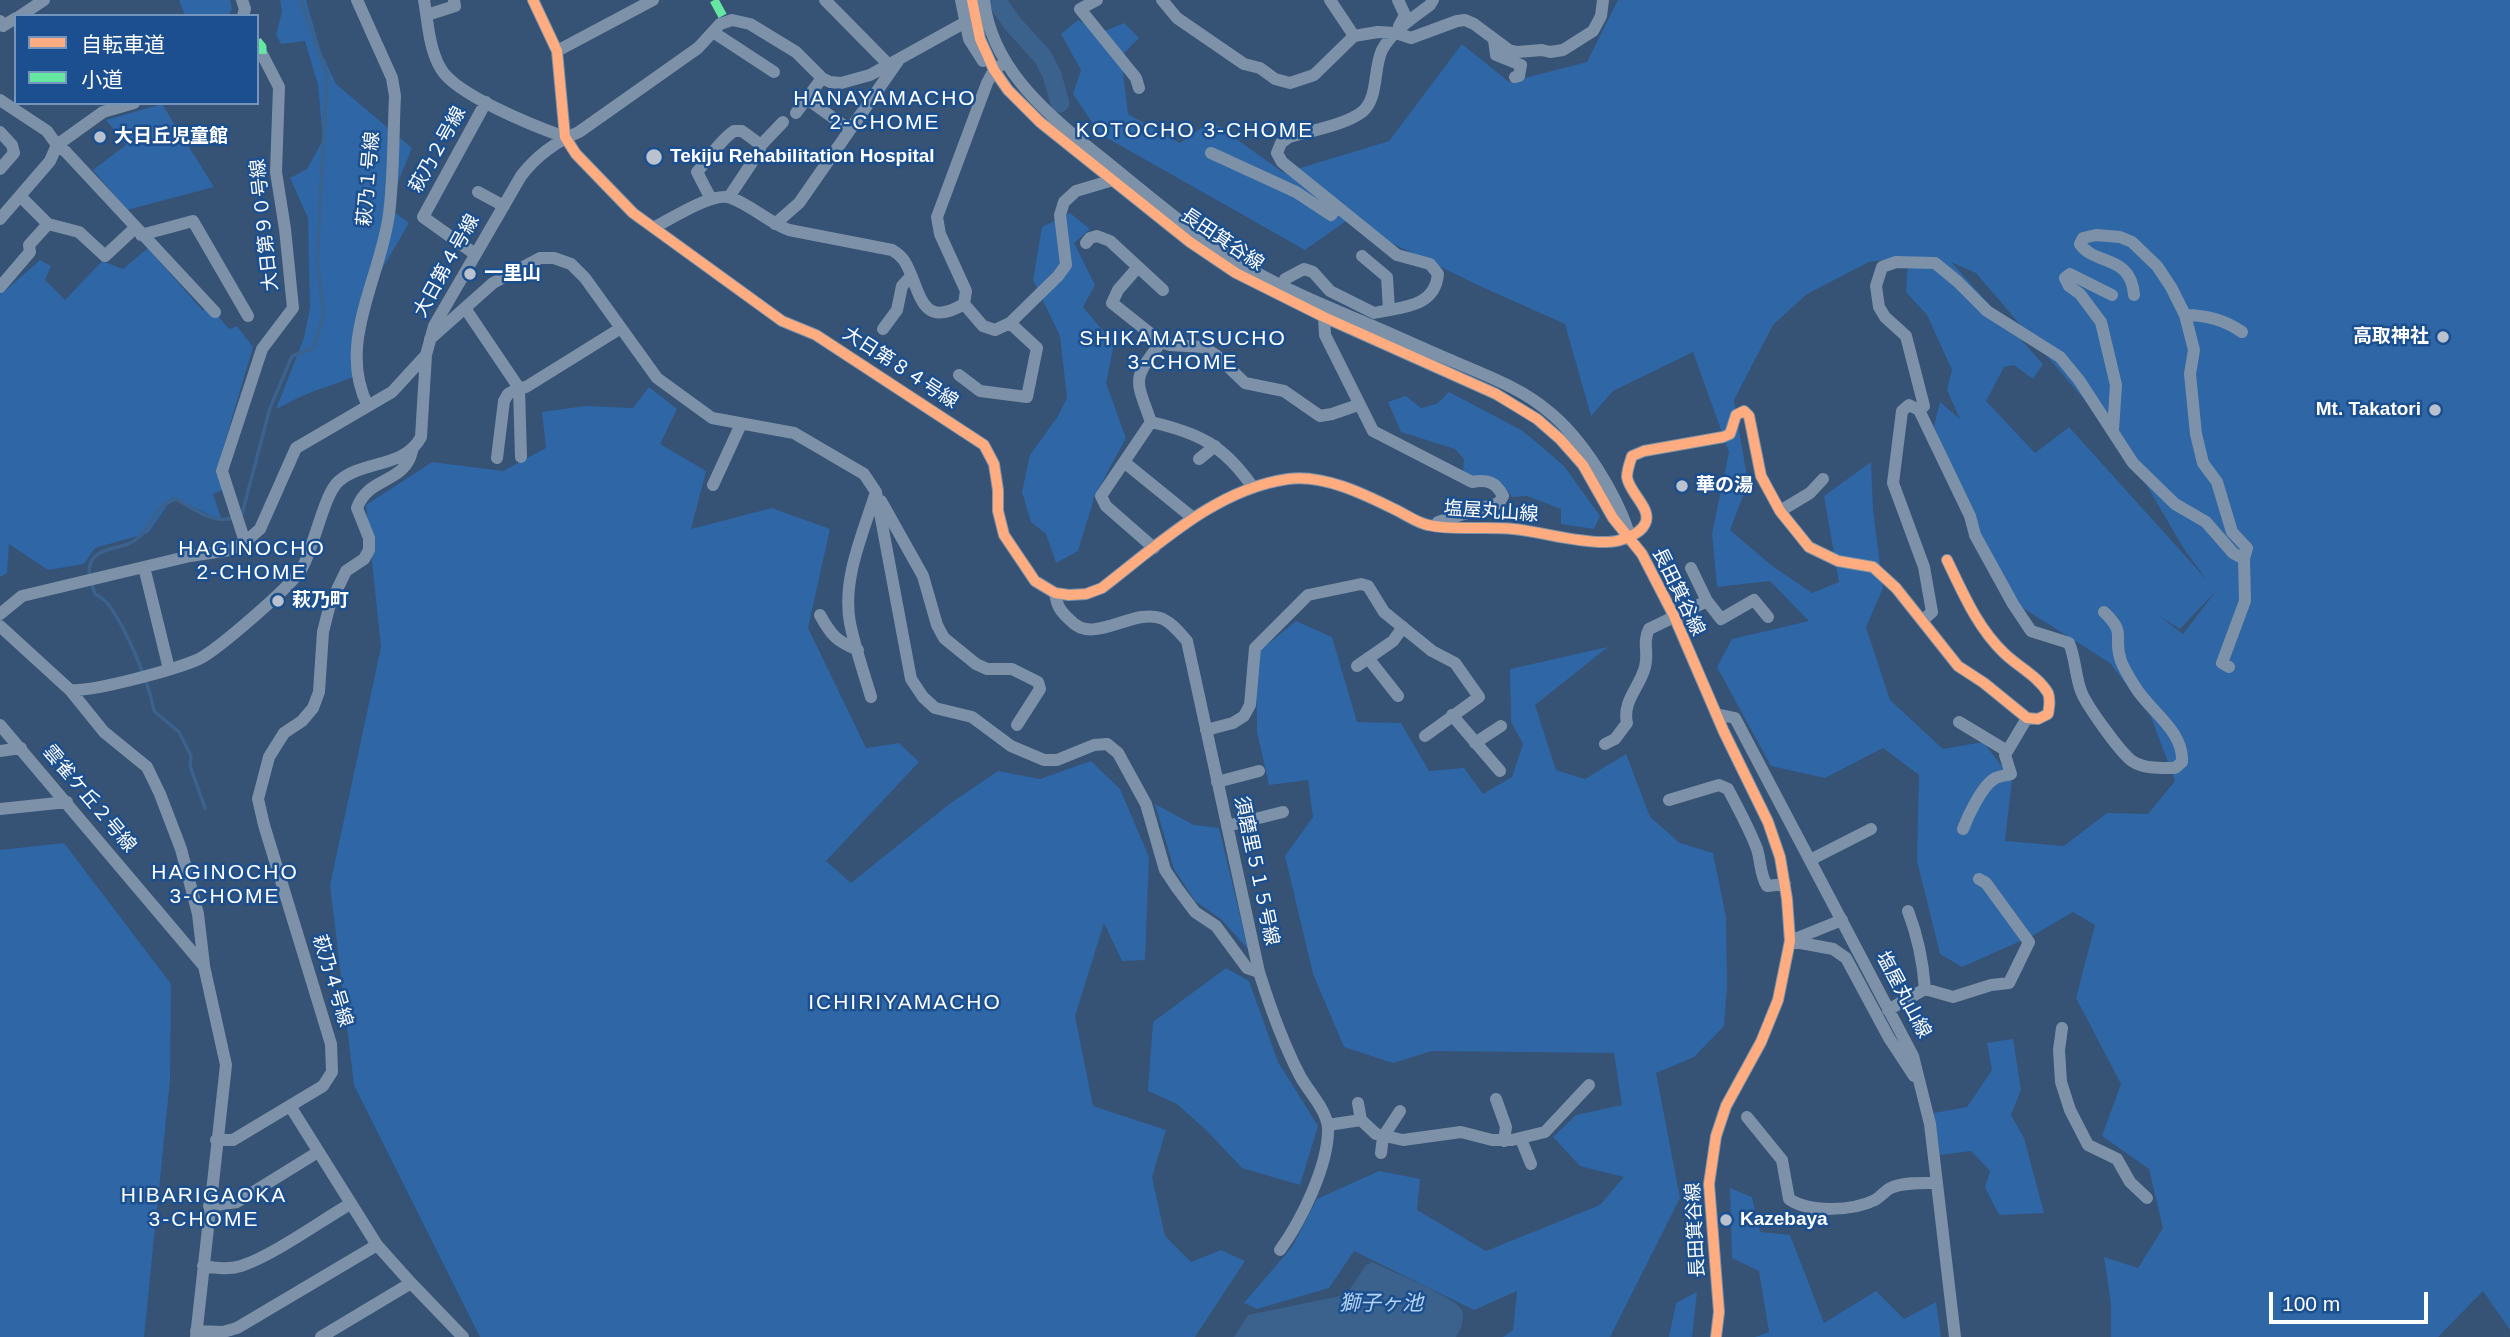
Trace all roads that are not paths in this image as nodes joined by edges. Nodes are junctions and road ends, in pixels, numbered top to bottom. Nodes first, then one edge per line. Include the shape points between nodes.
1 (44, 0) edge
2 (358, 0) edge
3 (424, 0) edge
4 (454, 0) edge
5 (533, 0) edge
6 (653, 0) edge
7 (825, 0) edge
8 (984, 0) edge
9 (1097, 0) edge
10 (1162, 0) edge
11 (1330, 0) edge
12 (1398, 0) edge
13 (1433, 0) edge
14 (1603, 0) edge
15 (961, 1) edge
16 (634, 4) edge
17 (23, 14) edge
18 (427, 15) junction
19 (14, 19) edge
20 (0, 21) edge
21 (964, 23) junction
22 (713, 32) junction
23 (1396, 33) junction
24 (1354, 36) junction
25 (1494, 40) junction
26 (557, 51) junction
27 (259, 56) edge
28 (894, 62) junction
29 (1006, 62) junction
30 (994, 70) junction
31 (774, 72) dead end
32 (1515, 77) dead end
33 (822, 78) junction
34 (1139, 88) dead end
35 (807, 99) junction
36 (0, 100) edge
37 (486, 102) junction
38 (127, 105) edge
39 (796, 113) dead end
40 (783, 122) dead end
41 (850, 130) junction
42 (0, 132) edge
43 (565, 137) junction
44 (57, 145) junction
45 (761, 145) junction
46 (1211, 153) dead end
47 (0, 169) edge
48 (1113, 180) junction
49 (478, 192) dead end
50 (20, 197) junction
51 (729, 197) junction
52 (711, 199) junction
53 (504, 206) junction
54 (1338, 207) junction
55 (0, 219) edge
56 (48, 224) junction
57 (775, 224) junction
58 (655, 227) junction
59 (138, 231) junction
60 (1086, 243) dead end
61 (475, 254) junction
62 (1362, 256) dead end
63 (1138, 267) junction
64 (911, 276) junction
65 (1284, 286) junction
66 (0, 287) edge
67 (1163, 290) dead end
68 (2112, 295) dead end
69 (2134, 295) dead end
70 (964, 304) junction
71 (465, 308) junction
72 (1389, 310) junction
73 (215, 312) dead end
74 (2185, 315) junction
75 (248, 316) dead end
76 (1324, 317) junction
77 (1010, 323) junction
78 (621, 328) junction
79 (883, 329) dead end
80 (2242, 332) dead end
81 (430, 340) junction
82 (1161, 342) junction
83 (426, 355) junction
84 (959, 374) dead end
85 (519, 388) junction
86 (1358, 405) junction
87 (368, 406) junction
88 (1919, 410) junction
89 (1152, 422) junction
90 (741, 424) junction
91 (2112, 431) junction
92 (1215, 446) junction
93 (412, 451) junction
94 (521, 457) dead end
95 (497, 458) dead end
96 (1199, 460) dead end
97 (1124, 462) junction
98 (1824, 479) dead end
99 (713, 485) dead end
100 (1252, 486) junction
101 (876, 492) junction
102 (1780, 511) junction
103 (1193, 519) junction
104 (1426, 525) junction
105 (1630, 537) junction
106 (244, 542) junction
107 (1154, 548) junction
108 (2244, 559) junction
109 (1947, 560) dead end
110 (144, 567) junction
111 (1691, 568) dead end
112 (1055, 593) junction
113 (1707, 601) junction
114 (2104, 612) dead end
115 (0, 614) edge
116 (820, 614) dead end
117 (1674, 616) junction
118 (1768, 617) dead end
119 (1923, 620) junction
120 (0, 626) edge
121 (1403, 627) junction
122 (858, 650) junction
123 (1368, 658) junction
124 (1357, 666) dead end
125 (2229, 667) dead end
126 (169, 668) junction
127 (70, 690) junction
128 (1398, 696) dead end
129 (871, 697) dead end
130 (1716, 714) junction
131 (1452, 716) junction
132 (2027, 718) junction
133 (1959, 722) dead end
134 (0, 725) edge
135 (1017, 725) dead end
136 (1501, 726) dead end
137 (1206, 730) junction
138 (1425, 736) dead end
139 (1475, 743) junction
140 (1605, 744) dead end
141 (21, 748) junction
142 (0, 751) edge
143 (2007, 751) junction
144 (1259, 771) dead end
145 (1500, 771) dead end
146 (1217, 782) junction
147 (1670, 800) dead end
148 (67, 802) junction
149 (0, 809) edge
150 (1283, 812) dead end
151 (1227, 826) junction
152 (1871, 829) dead end
153 (1963, 829) dead end
154 (1810, 860) junction
155 (1979, 878) dead end
156 (1785, 884) junction
157 (1908, 911) dead end
158 (1842, 920) junction
159 (1790, 941) junction
160 (204, 966) junction
161 (1259, 972) junction
162 (1925, 989) junction
163 (1888, 1010) junction
164 (2062, 1028) dead end
165 (1918, 1084) junction
166 (1588, 1085) dead end
167 (1496, 1098) dead end
168 (1358, 1103) dead end
169 (290, 1106) junction
170 (1400, 1111) dead end
171 (1747, 1117) dead end
172 (1361, 1120) junction
173 (1328, 1125) junction
174 (1383, 1137) junction
175 (1521, 1139) junction
176 (216, 1140) junction
177 (1504, 1141) junction
178 (318, 1152) junction
179 (1381, 1153) dead end
180 (1531, 1164) dead end
181 (1937, 1184) junction
182 (2147, 1198) dead end
183 (350, 1204) junction
184 (209, 1206) junction
185 (377, 1245) junction
186 (1280, 1251) dead end
187 (203, 1266) junction
188 (411, 1283) junction
189 (196, 1334) edge
190 (321, 1337) edge
191 (463, 1337) edge
192 (1716, 1337) edge
193 (1955, 1337) edge

1 - 17 street
2 - 87 street, 萩乃１号線 via 392,78 395,96 389,215 355,359
3 - 18 street
4 - 18 street via 455,6
5 - 26 street
6 - 16 street
7 - 28 street
8 - 29 street, 長田箕谷線 via 991,35
9 - 34 street via 1080,9 1136,78
10 - 24 street via 1177,18 1244,64 1290,83 1314,75
11 - 24 street
12 - 23 street via 1405,15
13 - 23 street
14 - 25 street via 1593,31 1563,50 1517,52
15 - 21 street
15 - 30 street, 長田箕谷線
16 - 26 street
18 - 37 street via 431,45 441,70 458,88
19 - 20 street via 3,26
21 - 28 street
21 - 30 street via 981,60
22 - 31 street
22 - 33 street via 732,20 750,23 796,52
22 - 43 street, 大日第４号線 via 698,48 579,132
23 - 24 street
23 - 25 street via 1411,38 1465,20
23 - 54 street via 1382,51 1364,110 1353,118 1289,137 1277,153
25 - 32 street via 1496,55 1521,65 1520,76
26 - 43 street
27 - 106 street, 大日第９０号線 via 279,87 276,172 293,307 262,349 222,471
28 - 33 street via 841,83
28 - 41 street
29 - 30 street
29 - 65 street, 長田箕谷線 via 1047,113 1203,239
30 - 48 street, 長田箕谷線 via 1040,122
30 - 70 street via 937,217 965,291
33 - 35 street
35 - 39 street
35 - 41 street
36 - 44 street via 47,131
37 - 43 street
37 - 61 street, 萩乃２号線 via 423,217
38 - 44 street via 103,112
40 - 45 street
41 - 57 street via 799,203
42 - 47 street via 14,153
43 - 53 street, 大日第４号線 via 535,158
43 - 58 street, 大日第８４号線 via 633,213
44 - 50 street via 50,161
44 - 59 street
45 - 51 street
45 - 52 street via 742,131 727,135 696,172
46 - 54 street via 1296,192 1331,215
48 - 76 street, 長田箕谷線 via 1219,263
48 - 77 street via 1076,191 1064,202 1060,215 1066,265
49 - 53 street
50 - 55 street
50 - 56 street
51 - 52 street
51 - 57 street
52 - 58 street
53 - 61 street, 大日第４号線
54 - 72 street via 1397,255 1430,264 1438,274 1432,296
56 - 59 street via 79,232 105,256
56 - 66 street
57 - 64 street via 892,250 904,259
58 - 112 street, 大日第８４号線 via 782,321 816,335 984,445 994,464 1004,535 1035,581
59 - 73 street
59 - 75 street via 193,221
60 - 63 street via 1097,236 1110,241
61 - 81 street, 大日第４号線
62 - 72 street via 1388,277
63 - 67 street
63 - 82 street via 1112,303
64 - 70 street via 918,298 937,313
64 - 79 street via 902,286 897,310
65 - 72 street via 1285,279 1304,269 1374,313
65 - 105 street, 長田箕谷線 via 1533,399 1588,455 1623,514
68 - 91 street via 2078,276 2065,278 2101,322 2116,385
69 - 74 street via 2128,276 2115,262 2085,252 2080,244 2083,238 2096,235 2132,242 2157,266
70 - 77 street via 983,327 995,330
71 - 78 street via 493,283 540,258 554,258 571,264 585,278
71 - 81 street
71 - 85 street
74 - 80 street via 2203,315
74 - 108 street via 2194,350 2190,374 2203,463 2217,482 2232,532 2247,548
76 - 86 street via 1325,335
76 - 105 street, 長田箕谷線 via 1496,394 1537,419 1578,458 1613,519
77 - 84 street via 1037,348 1027,397 980,391
78 - 85 street
78 - 90 street via 657,378 712,418
81 - 83 street, 大日第４号線
82 - 86 street via 1203,346 1245,383 1284,391 1320,416
82 - 89 street via 1139,379 1138,388
83 - 87 street via 392,392
83 - 93 street, 大日第４号線 via 421,437
85 - 94 street
85 - 95 street via 504,401
86 - 104 street via 1373,431 1472,482 1483,480 1497,486 1503,496 1499,503
87 - 106 street via 296,448 260,529
88 - 91 street via 1924,406 1906,336 1879,307 1876,286 1882,267 1896,262 1935,263 1987,311 2060,357
88 - 114 street via 1975,535 2031,631 2070,643 2081,690 2096,718 2133,761 2153,768 2175,768 2182,762 2183,752 2177,738 2136,688 2121,661 2117,624
88 - 119 street via 1909,405 1902,411 1893,483 1924,567 1933,612
89 - 92 street via 1201,436
89 - 97 street
90 - 99 street
90 - 101 street via 794,433 864,474
91 - 108 street via 2133,463 2175,504 2206,522
92 - 96 street
92 - 100 street
93 - 126 street via 337,482 297,577 211,652
93 - 169 street, 萩乃４号線 via 402,471 367,489 360,498 357,508 369,550 346,571 330,604 323,632 320,691 313,708 284,733 270,757 258,799 331,1044 332,1072 323,1086
97 - 103 street
97 - 107 street via 1101,496 1106,506
98 - 102 street
100 - 103 street, 塩屋丸山線
100 - 104 street, 塩屋丸山線 via 1292,478 1326,482
101 - 122 street via 851,574 850,622
101 - 135 street via 923,576 944,638 976,664 1012,669 1038,682 1040,689
101 - 161 street via 911,679 923,697 935,708 972,717 1011,746 1044,760 1057,760 1094,744 1107,744 1118,753 1146,804 1165,870 1195,912 1216,926 1247,968
102 - 105 street via 1761,476 1749,416 1744,411 1736,415 1730,433 1723,438 1632,456 1627,475 1630,488 1647,520 1645,527
102 - 119 street via 1809,547 1838,561 1873,567
103 - 107 street, 塩屋丸山線
104 - 105 street, 塩屋丸山線 via 1511,528 1603,542
105 - 117 street, 長田箕谷線
106 - 110 street via 230,550
107 - 112 street, 塩屋丸山線 via 1102,588 1086,594
108 - 125 street via 2245,601 2222,663
109 - 132 street via 1979,623 2047,692 2048,715
110 - 115 street via 22,596
110 - 126 street
111 - 113 street
112 - 137 street, 須磨里５１５号線 via 1058,608 1074,626 1086,631 1145,616 1161,618 1175,627 1186,641
113 - 117 street
113 - 118 street via 1721,619 1754,600
116 - 122 street via 830,633
117 - 130 street, 長田箕谷線
117 - 140 street via 1649,629 1644,638 1645,670 1624,711 1627,723
119 - 132 street via 1958,666
120 - 127 street
121 - 123 street via 1393,641
121 - 131 street via 1455,663 1479,697
121 - 137 street via 1384,612 1368,586 1308,595 1255,648 1250,705 1244,716
122 - 129 street
123 - 124 street
123 - 128 street
126 - 127 street
127 - 160 street via 104,732 146,767 160,794 198,914
130 - 154 street, 塩屋丸山線 via 1735,718
130 - 156 street, 長田箕谷線 via 1768,822
131 - 138 street
131 - 139 street
132 - 143 street
133 - 143 street
134 - 141 street, 雲雀ケ丘２号線
136 - 139 street
137 - 146 street, 須磨里５１５号線
139 - 145 street
141 - 142 street
141 - 148 street, 雲雀ケ丘２号線
143 - 153 street via 2011,774 1988,784 1966,811
144 - 146 street
146 - 151 street, 須磨里５１５号線
147 - 156 street via 1719,785 1728,789 1756,846 1762,878 1767,886
148 - 149 street
148 - 160 street, 雲雀ケ丘２号線
150 - 151 street
151 - 161 street, 須磨里５１５号線
152 - 154 street
154 - 158 street, 塩屋丸山線
155 - 162 street via 2029,942 2009,983 1953,997
156 - 159 street, 長田箕谷線
157 - 162 street via 1921,954
158 - 159 street
158 - 163 street, 塩屋丸山線
159 - 165 street via 1833,949 1846,958
159 - 192 street, 長田箕谷線 via 1771,1018 1726,1106 1716,1136 1709,1184 1719,1312
160 - 176 street, 雲雀ケ丘２号線 via 226,1065
161 - 173 street, 須磨里５１５号線 via 1300,1076
162 - 163 street
163 - 165 street, 塩屋丸山線 via 1913,1056
164 - 182 street via 2061,1082 2076,1122 2088,1145 2117,1159 2130,1182
165 - 181 street, 塩屋丸山線 via 1930,1124
166 - 175 street via 1558,1116 1546,1137
167 - 177 street via 1506,1126
168 - 172 street
169 - 176 street via 233,1140
169 - 178 street
170 - 174 street
171 - 181 street via 1782,1160 1789,1199 1799,1207 1839,1209 1875,1200 1890,1188
172 - 173 street
172 - 174 street
173 - 186 street via 1326,1152 1308,1200
174 - 177 street via 1416,1139 1461,1132
174 - 179 street
175 - 177 street
175 - 180 street
176 - 184 street, 雲雀ケ丘２号線
178 - 183 street
178 - 184 street via 237,1202
181 - 193 street, 塩屋丸山線
183 - 185 street
183 - 187 street via 257,1259 220,1269
184 - 187 street, 雲雀ケ丘２号線
185 - 188 street
185 - 189 street via 237,1328
187 - 189 street, 雲雀ケ丘２号線
188 - 190 street
188 - 191 street

